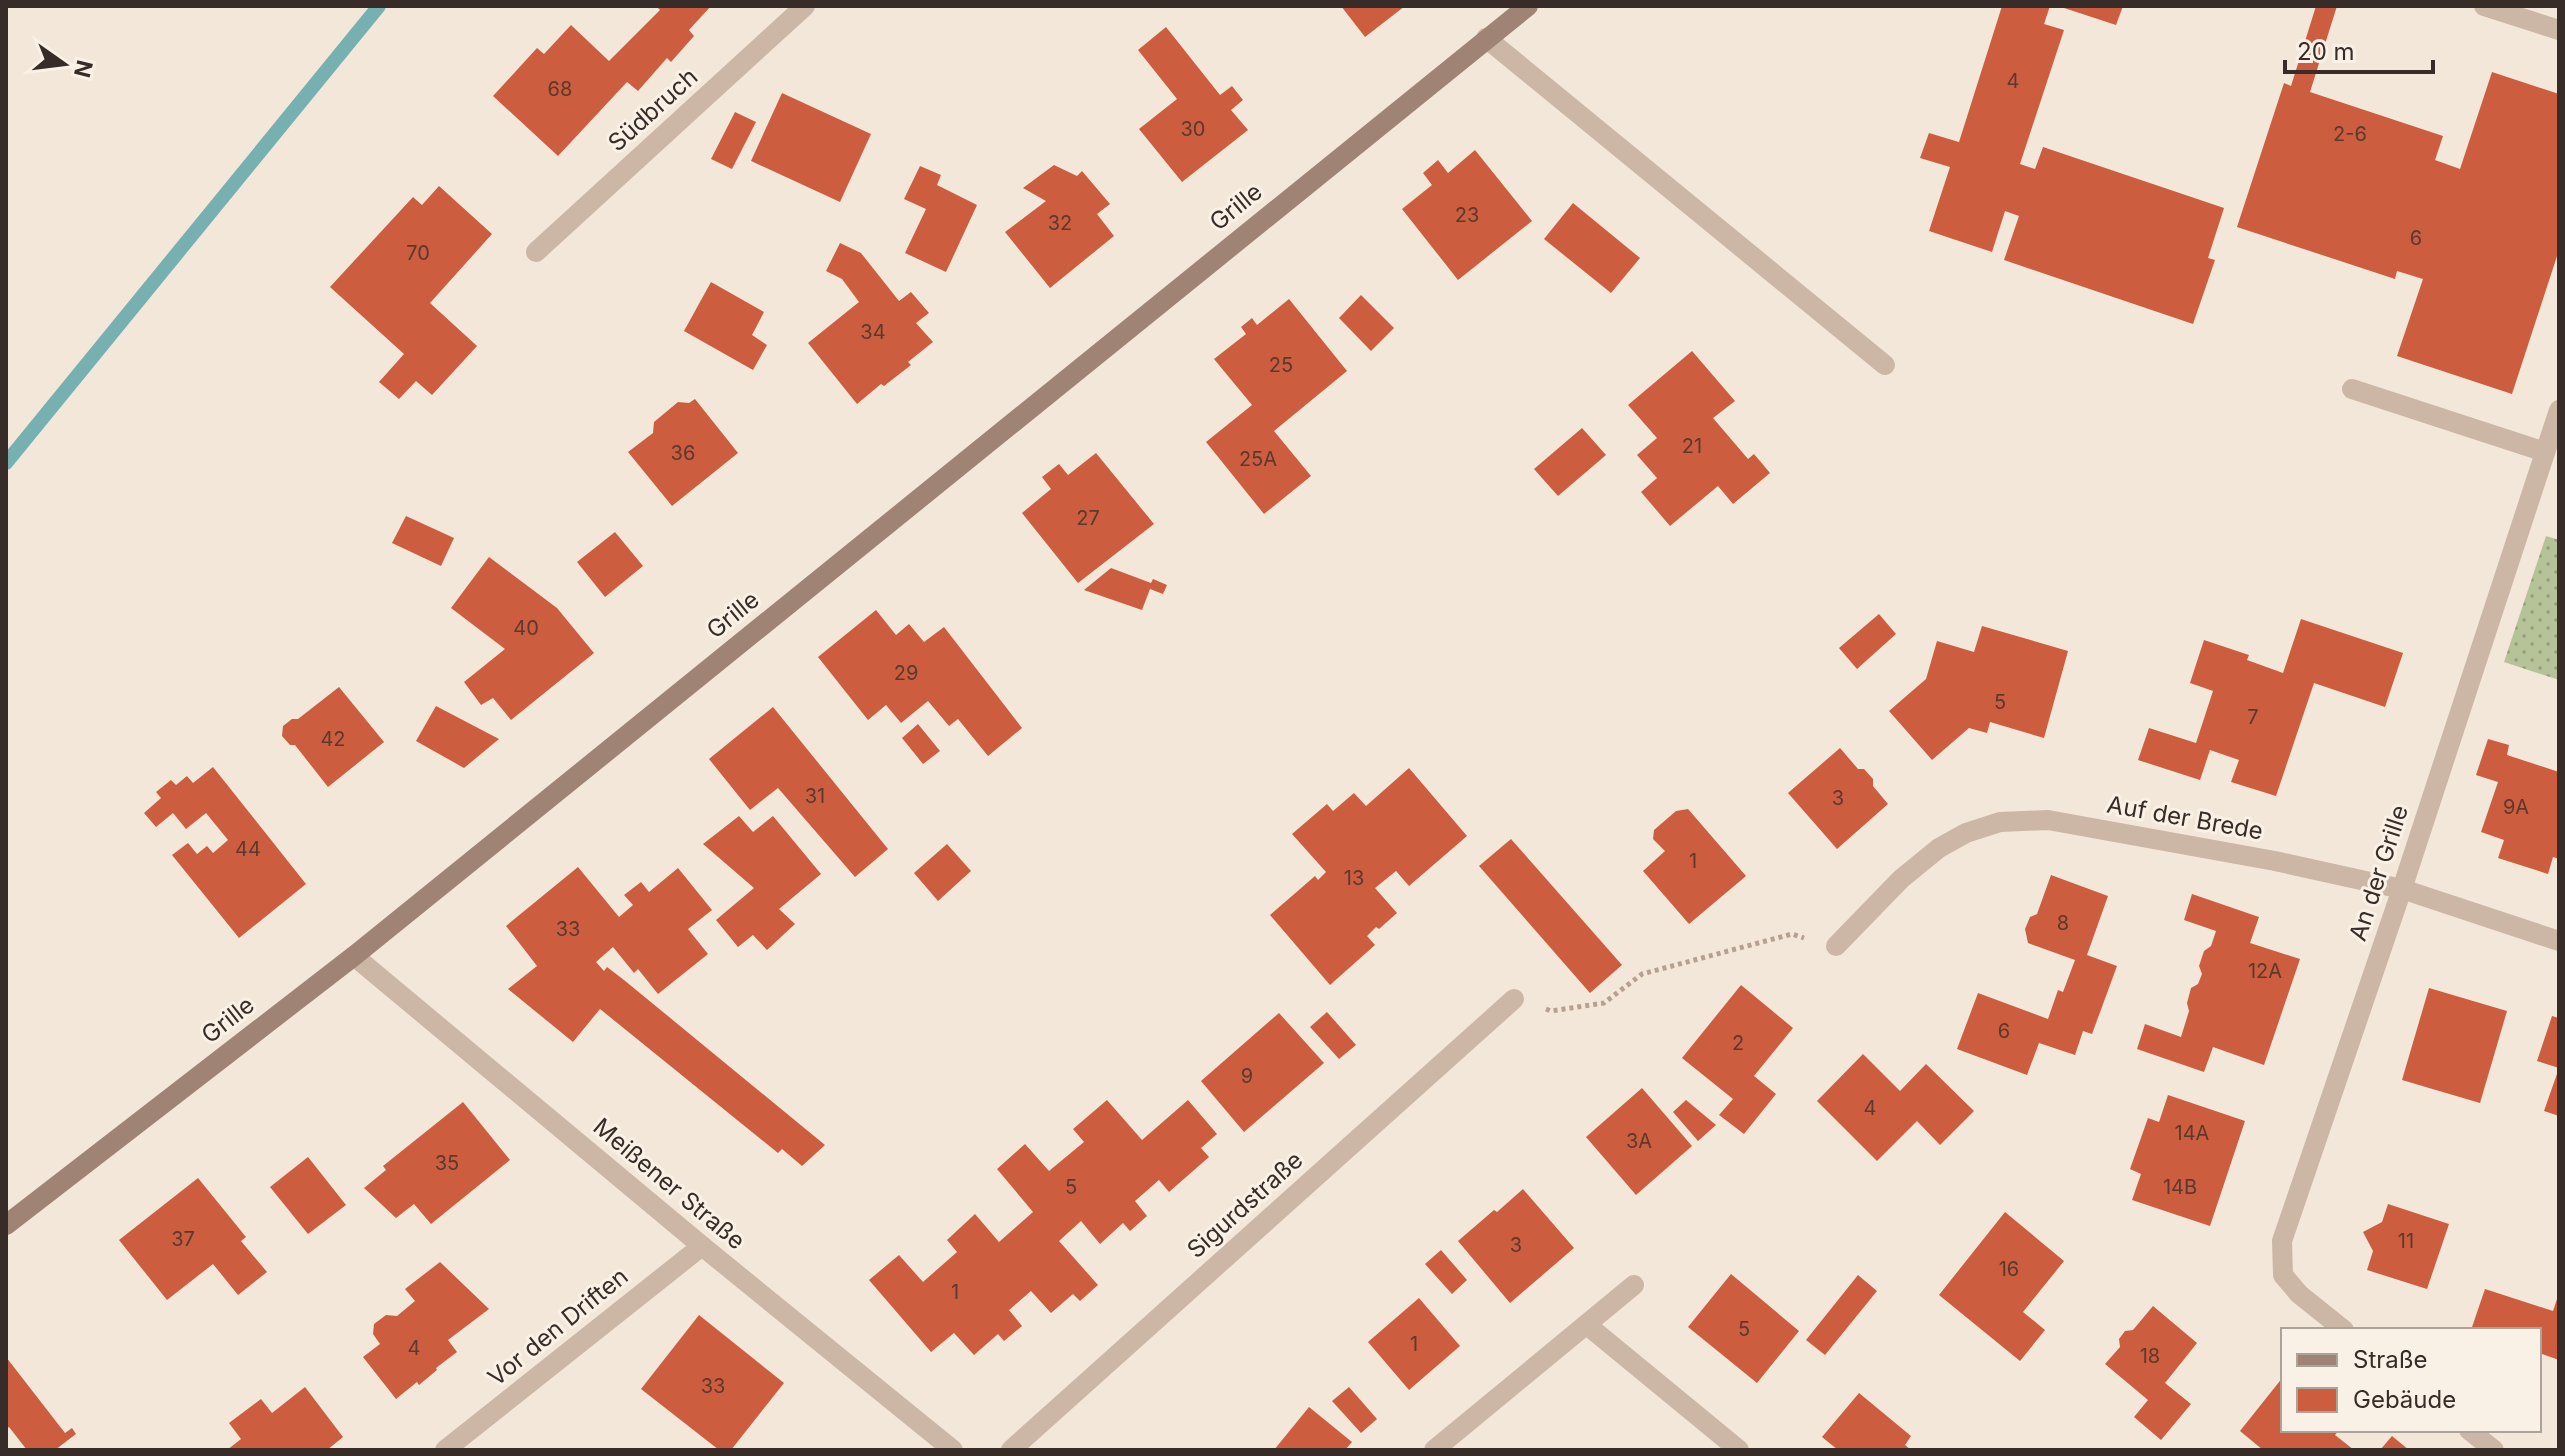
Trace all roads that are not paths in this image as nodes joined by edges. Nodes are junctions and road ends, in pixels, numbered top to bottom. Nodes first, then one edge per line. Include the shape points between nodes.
1 (805, 6) edge
2 (1528, 6) edge
3 (2484, 6) edge
4 (2559, 30) edge
5 (1486, 38) junction
6 (536, 252) dead end
7 (1885, 365) dead end
8 (2352, 389) dead end
9 (2559, 410) edge
10 (2545, 452) junction
11 (2402, 889) junction
12 (2559, 941) edge
13 (1836, 946) road end
14 (354, 956) junction
15 (1514, 999) road end
16 (6, 1225) edge
17 (702, 1246) junction
18 (1634, 1285) dead end
19 (1587, 1325) junction
20 (2342, 1328) edge
21 (2472, 1432) edge
22 (445, 1450) edge
23 (953, 1450) edge
24 (1011, 1450) edge
25 (1434, 1450) edge
26 (1739, 1450) edge
27 (2494, 1450) edge

1 - 6 street, Südbruch
2 - 5 main road, Grille
3 - 4 street
5 - 7 street
5 - 14 main road, Grille
8 - 10 street
9 - 10 street, An der Grille
10 - 11 street, An der Grille
11 - 12 street, Auf der Brede
11 - 13 street, Auf der Brede via 2048,820 2000,822 1939,848
11 - 20 street, An der Grille via 2282,1241 2283,1275
14 - 16 main road, Grille
14 - 17 street, Meißener Straße
15 - 24 street, Sigurdstraße
17 - 22 street, Vor den Driften
17 - 23 street, Meißener Straße
18 - 19 street
19 - 25 street
19 - 26 street
21 - 27 street

